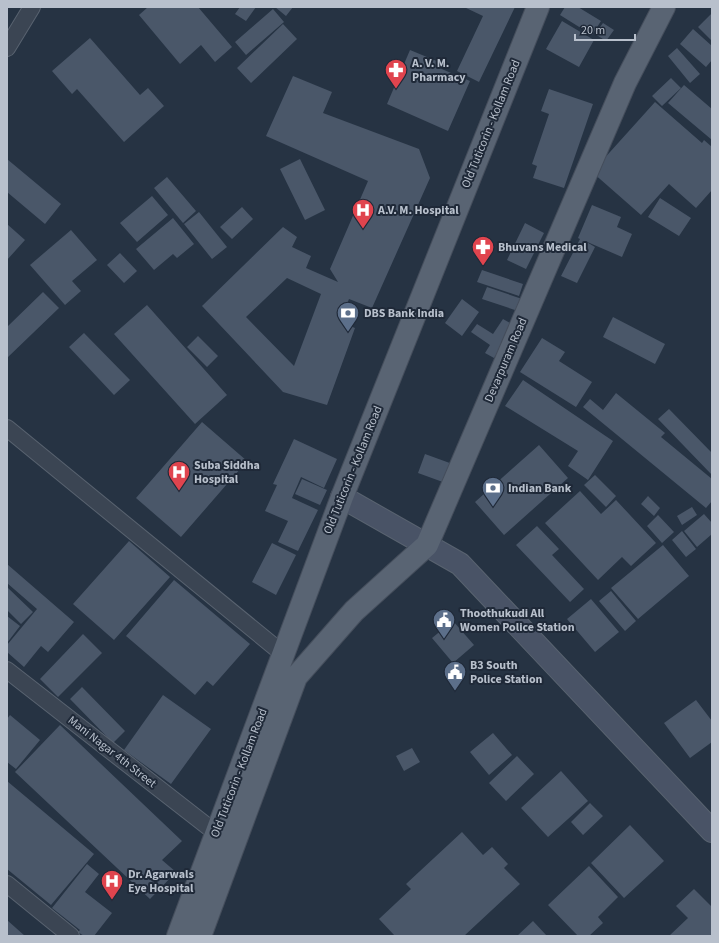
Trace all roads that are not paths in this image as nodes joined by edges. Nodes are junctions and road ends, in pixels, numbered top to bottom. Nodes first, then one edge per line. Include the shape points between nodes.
1 (32, 7) edge
2 (538, 7) edge
3 (664, 7) edge
4 (7, 48) edge
5 (7, 428) edge
6 (342, 497) junction
7 (427, 545) junction
8 (282, 654) junction
9 (7, 670) edge
10 (712, 831) edge
11 (216, 833) junction
12 (7, 884) edge
13 (71, 936) edge
14 (178, 936) edge
15 (200, 936) edge

1 - 4 street
2 - 6 main road, Old Tuticorin - Kollam Road
3 - 7 main road, Devarpuram Road via 625,83
5 - 8 street
6 - 7 street
6 - 8 main road, Old Tuticorin - Kollam Road
7 - 10 street via 460,564
7 - 15 main road, Devarpuram Road via 354,611 296,677
8 - 11 main road, Old Tuticorin - Kollam Road
9 - 11 street, Mani Nagar 4th Street
11 - 14 main road, Old Tuticorin - Kollam Road
12 - 13 street

